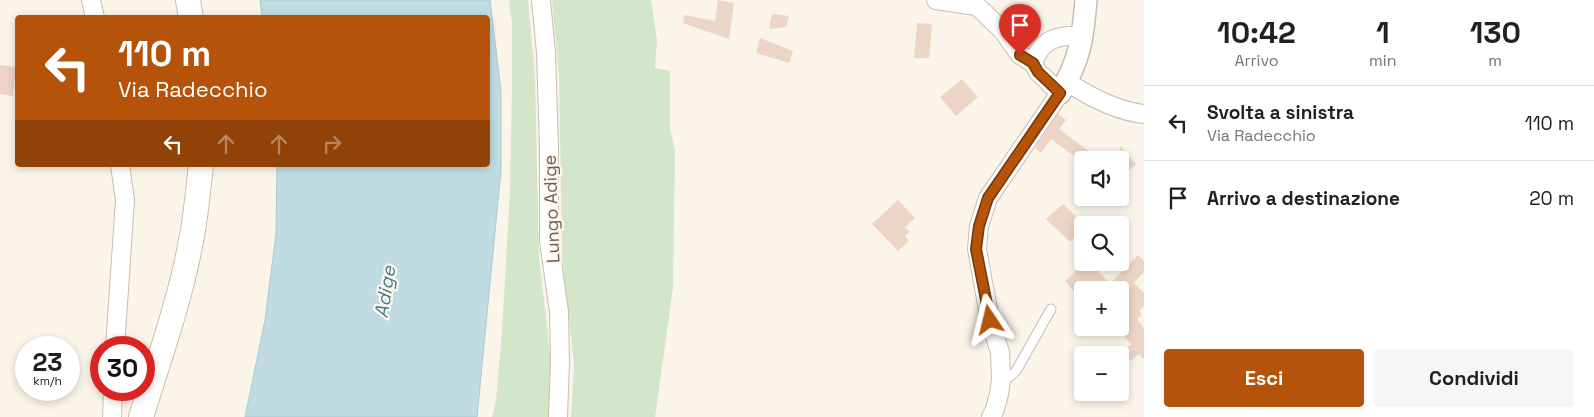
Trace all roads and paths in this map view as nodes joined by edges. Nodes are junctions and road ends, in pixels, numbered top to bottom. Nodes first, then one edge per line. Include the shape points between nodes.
1 (91, 0) edge
2 (188, 0) edge
3 (541, 0) edge
4 (936, 0) edge
5 (1086, 0) edge
6 (95, 15) edge
7 (190, 15) edge
8 (1083, 36) junction
9 (1033, 63) junction
10 (1063, 87) junction
11 (1144, 114) edge
12 (120, 167) edge
13 (201, 167) edge
14 (1051, 309) dead end
15 (116, 336) edge
16 (1001, 380) junction
17 (113, 401) edge
18 (112, 417) edge
19 (140, 417) edge
20 (558, 417) edge
21 (991, 417) edge

1 - 6 street
2 - 7 main road
3 - 20 street, Lungo Adige via 549,138 549,241 559,312
4 - 9 street via 977,6 1020,55
5 - 8 street
8 - 9 street via 1068,35 1050,40 1036,54
8 - 10 street
9 - 10 street via 1038,72
10 - 11 street via 1128,112
10 - 16 street via 988,198 979,226 976,249 1000,352
12 - 15 street via 125,200
13 - 19 main road via 191,241 179,293
14 - 16 lane via 1016,371
16 - 21 street via 1000,394
17 - 18 street

